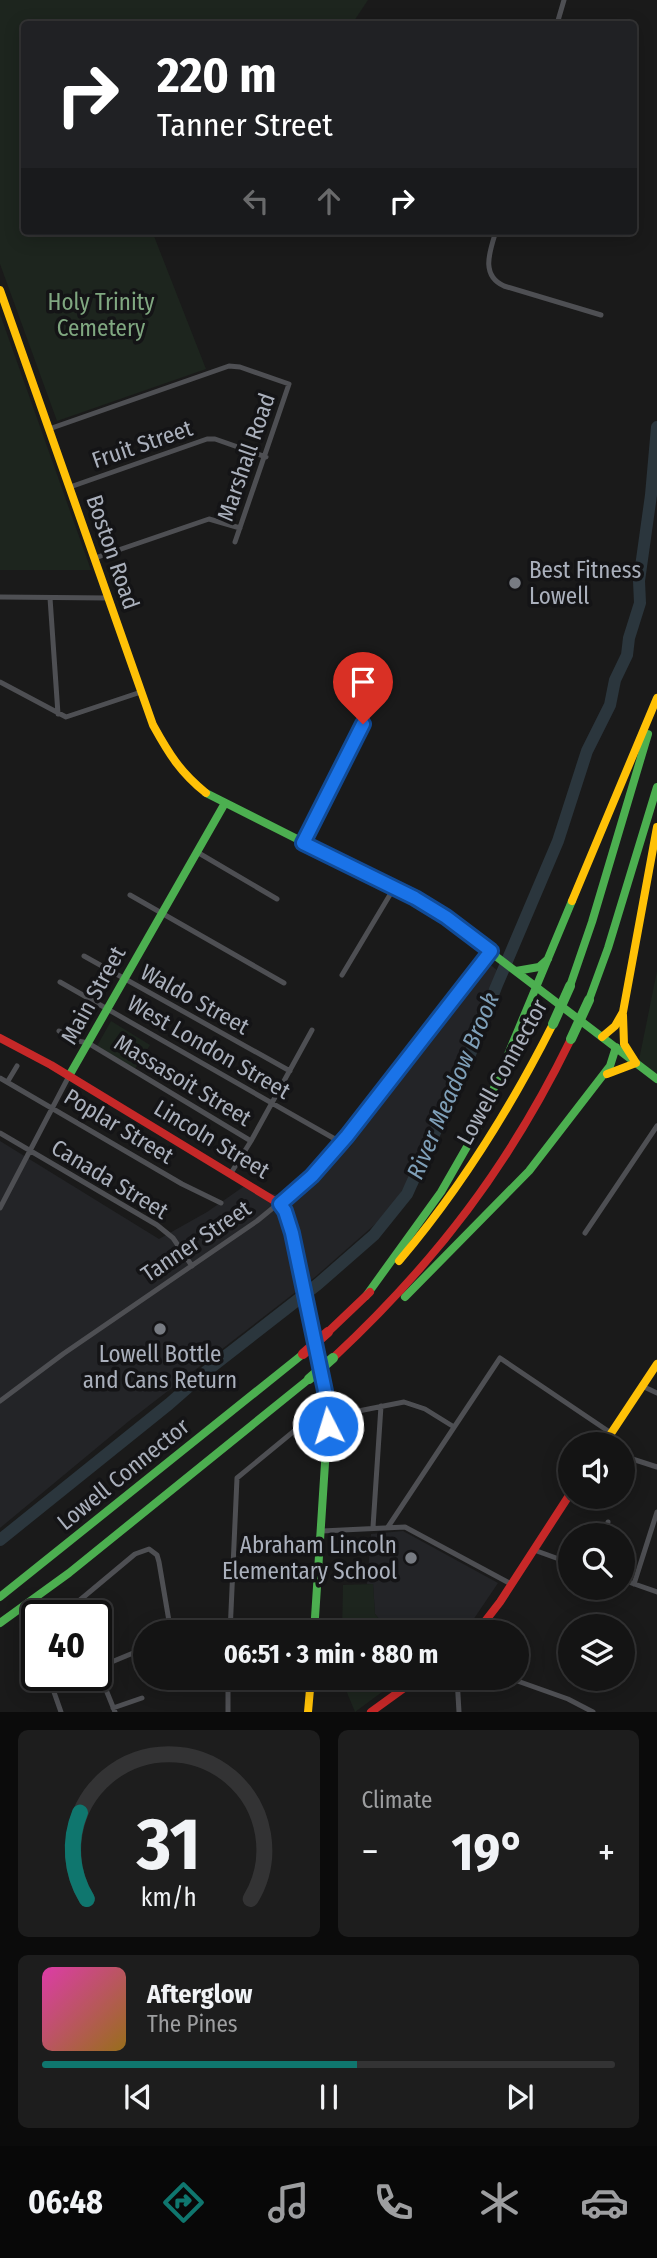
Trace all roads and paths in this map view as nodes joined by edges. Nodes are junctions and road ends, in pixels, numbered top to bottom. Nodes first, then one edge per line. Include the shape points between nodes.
1 (564, 0) edge
2 (558, 21) edge
3 (495, 235) edge
4 (0, 290) edge
5 (601, 315) dead end
6 (50, 429) junction
7 (266, 457) junction
8 (70, 487) junction
9 (240, 528) junction
10 (235, 542) dead end
11 (95, 558) junction
12 (0, 597) edge
13 (50, 598) junction
14 (109, 598) junction
15 (0, 682) edge
16 (141, 692) junction
17 (657, 700) edge
18 (373, 703) dead end
19 (58, 715) junction
20 (657, 786) edge
21 (225, 803) junction
22 (657, 827) edge
23 (303, 843) junction
24 (197, 852) junction
25 (394, 888) junction
26 (130, 895) dead end
27 (277, 899) dead end
28 (162, 913) junction
29 (494, 954) junction
30 (85, 956) dead end
31 (548, 959) junction
32 (516, 971) junction
33 (342, 975) dead end
34 (123, 979) junction
35 (60, 982) dead end
36 (284, 983) dead end
37 (537, 988) junction
38 (107, 1009) junction
39 (623, 1012) junction
40 (312, 1030) dead end
41 (59, 1031) dead end
42 (602, 1037) junction
43 (0, 1038) edge
44 (88, 1043) junction
45 (616, 1048) junction
46 (636, 1063) junction
47 (17, 1066) dead end
48 (290, 1071) junction
49 (69, 1076) junction
50 (0, 1078) edge
51 (601, 1078) junction
52 (657, 1079) edge
53 (8, 1081) junction
54 (272, 1102) junction
55 (52, 1107) junction
56 (657, 1126) edge
57 (0, 1133) edge
58 (251, 1141) junction
59 (342, 1143) junction
60 (29, 1150) junction
61 (231, 1173) junction
62 (221, 1203) dead end
63 (280, 1204) junction
64 (0, 1208) edge
65 (585, 1233) dead end
66 (192, 1266) junction
67 (366, 1296) junction
68 (361, 1333) junction
69 (657, 1364) edge
70 (642, 1386) junction
71 (657, 1393) edge
72 (0, 1401) edge
73 (327, 1404) junction
74 (381, 1406) junction
75 (328, 1417) junction
76 (454, 1427) junction
77 (610, 1432) edge
78 (612, 1432) edge
79 (635, 1460) edge
80 (657, 1467) edge
81 (560, 1509) edge
82 (657, 1512) edge
83 (656, 1520) edge
84 (373, 1527) junction
85 (388, 1527) junction
86 (322, 1531) junction
87 (533, 1550) junction
88 (558, 1559) edge
89 (635, 1581) edge
90 (510, 1584) junction
91 (635, 1584) edge
92 (657, 1592) edge
93 (0, 1597) edge
94 (80, 1600) edge
95 (169, 1620) edge
96 (231, 1620) edge
97 (315, 1620) edge
98 (485, 1620) edge
99 (0, 1623) edge
100 (133, 1653) edge
101 (112, 1661) edge
102 (529, 1686) edge
103 (229, 1690) edge
104 (310, 1690) edge
105 (401, 1690) edge
106 (458, 1690) edge
107 (54, 1691) edge
108 (106, 1691) edge
109 (142, 1698) dead end
110 (114, 1710) edge
111 (585, 1710) edge
112 (61, 1712) edge
113 (228, 1712) edge
114 (308, 1712) edge
115 (371, 1712) edge
116 (459, 1712) edge
117 (593, 1712) edge

1 - 2 street
3 - 5 street via 488,265 494,280
4 - 6 main road, Boston Road
6 - 7 street, Marshall Road via 229,366 240,367 289,384
6 - 8 main road, Boston Road
7 - 8 street, Fruit Street via 207,439
7 - 9 street, Marshall Road
8 - 11 main road, Boston Road
9 - 10 street, Marshall Road
9 - 11 street via 209,519
11 - 14 main road, Boston Road
12 - 13 street
13 - 14 street
13 - 19 street
14 - 16 main road, Boston Road
15 - 19 street
16 - 19 street via 68,717
16 - 21 main road, Boston Road via 172,760 187,778
17 - 31 main road
17 - 67 main road, Lowell Connector, bridge via 592,922 553,1024 478,1157 421,1234
18 - 23 street
20 - 68 main road, Lowell Connector, bridge via 589,1000 529,1120 477,1201 417,1276
21 - 23 main road, Boston Road
21 - 24 main road, Main Street
22 - 39 main road
23 - 25 main road, Boston Road
24 - 27 street
24 - 28 main road, Main Street
25 - 29 main road, Boston Road via 430,906
25 - 33 street
26 - 28 street
28 - 34 main road, Main Street
28 - 36 street
29 - 32 main road, Boston Road
29 - 59 street, Tanner Street
30 - 34 street, Waldo Street
31 - 32 main road via 535,969
31 - 37 main road
32 - 37 main road, Boston Road
34 - 38 main road, Main Street
34 - 48 street, Waldo Street
35 - 38 street, West London Street
37 - 42 main road, Boston Road
37 - 67 main road via 460,1162
38 - 44 main road, Main Street
38 - 54 street, West London Street
39 - 42 main road
39 - 46 main road via 624,1044
40 - 48 street
41 - 44 street, Massasoit Street
42 - 45 main road, Boston Road
43 - 49 main road, Lincoln Street
44 - 49 main road, Main Street
44 - 58 street, Massasoit Street
45 - 46 main road, Boston Road
45 - 51 main road via 614,1060
46 - 51 main road
46 - 52 main road, Boston Road
47 - 53 street
48 - 54 street
49 - 55 street, Main Street
49 - 61 main road, Lincoln Street
50 - 53 street, Poplar Street
51 - 68 main road via 518,1183 419,1284
53 - 55 street, Poplar Street
54 - 58 street
54 - 59 street, West London Street
55 - 60 street, Main Street
55 - 62 street, Poplar Street
56 - 65 street
57 - 60 street, Canada Street
58 - 61 street
59 - 63 street, Tanner Street
60 - 64 street, Main Street
60 - 66 street, Canada Street via 157,1225 173,1238
61 - 63 main road, Lincoln Street
63 - 66 street, Tanner Street
63 - 73 main road, Lincoln Street via 292,1233
66 - 72 street, Tanner Street
67 - 93 main road, Lowell Connector, bridge via 303,1354
68 - 99 main road, Lowell Connector, bridge via 69,1573
69 - 70 main road
70 - 71 street
70 - 78 main road
73 - 75 main road, Lincoln Street
73 - 96 street via 237,1478
74 - 75 street
74 - 76 street via 410,1403
74 - 84 street
75 - 86 main road, Lincoln Street
76 - 77 street via 500,1358
76 - 85 street
79 - 80 street
81 - 87 main road
82 - 83 street
83 - 89 street
84 - 85 street
84 - 86 street
85 - 90 street via 405,1527
86 - 97 main road, Lincoln Street
87 - 88 street
87 - 90 main road
90 - 98 main road
91 - 92 street
94 - 95 street via 135,1554 149,1549 159,1562
100 - 101 street
102 - 111 street
103 - 113 street
104 - 114 main road
105 - 115 main road
106 - 116 street
107 - 112 street
108 - 110 street
109 - 110 street
111 - 117 street

